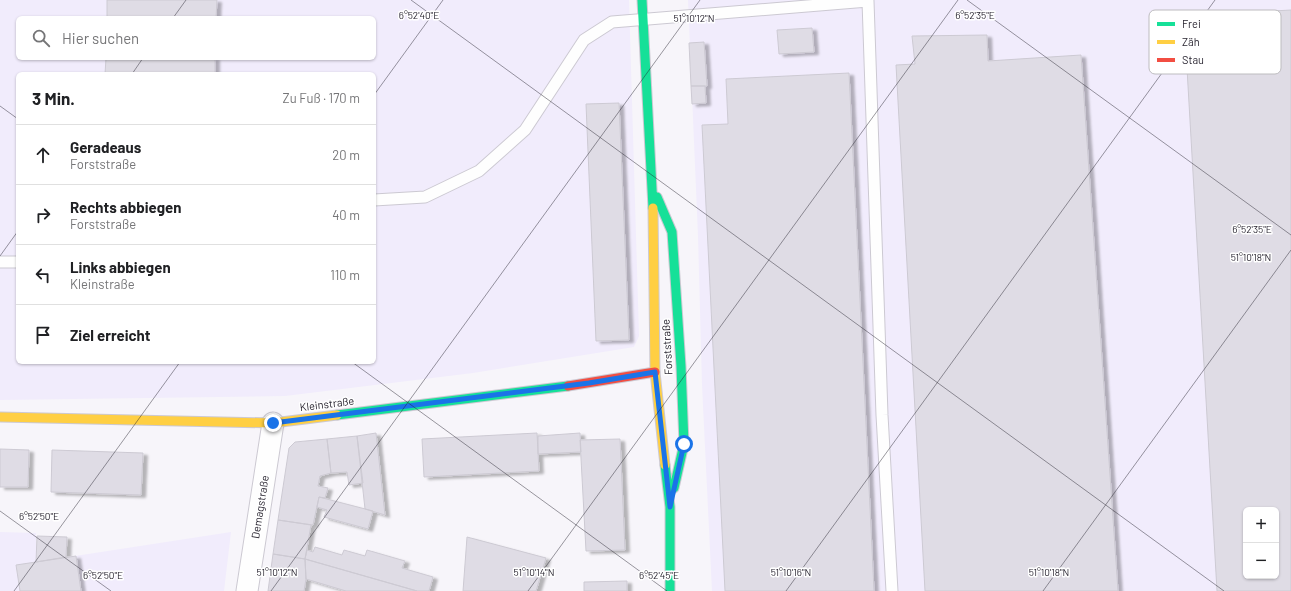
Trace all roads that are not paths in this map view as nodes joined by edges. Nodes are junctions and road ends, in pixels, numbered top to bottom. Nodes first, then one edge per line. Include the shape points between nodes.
1 (642, 0) edge
2 (642, 19) junction
3 (653, 189) junction
4 (376, 200) edge
5 (0, 262) edge
6 (16, 262) edge
7 (655, 372) junction
8 (0, 417) edge
9 (273, 423) junction
10 (670, 507) junction
11 (247, 591) edge
12 (670, 591) edge
13 (892, 591) edge

1 - 2 main road, Forststraße
2 - 3 main road, Forststraße
2 - 4 lane via 612,22 584,40 524,130 479,171 425,197
2 - 13 lane via 868,1 882,415
3 - 7 main road, Forststraße
3 - 10 main road, Forststraße via 672,232 680,358 684,444
5 - 6 lane
7 - 9 main road, Kleinstraße via 589,383
7 - 10 main road, Forststraße
8 - 9 main road, Kleinstraße
9 - 11 street, Demagstraße
10 - 12 main road, Forststraße

